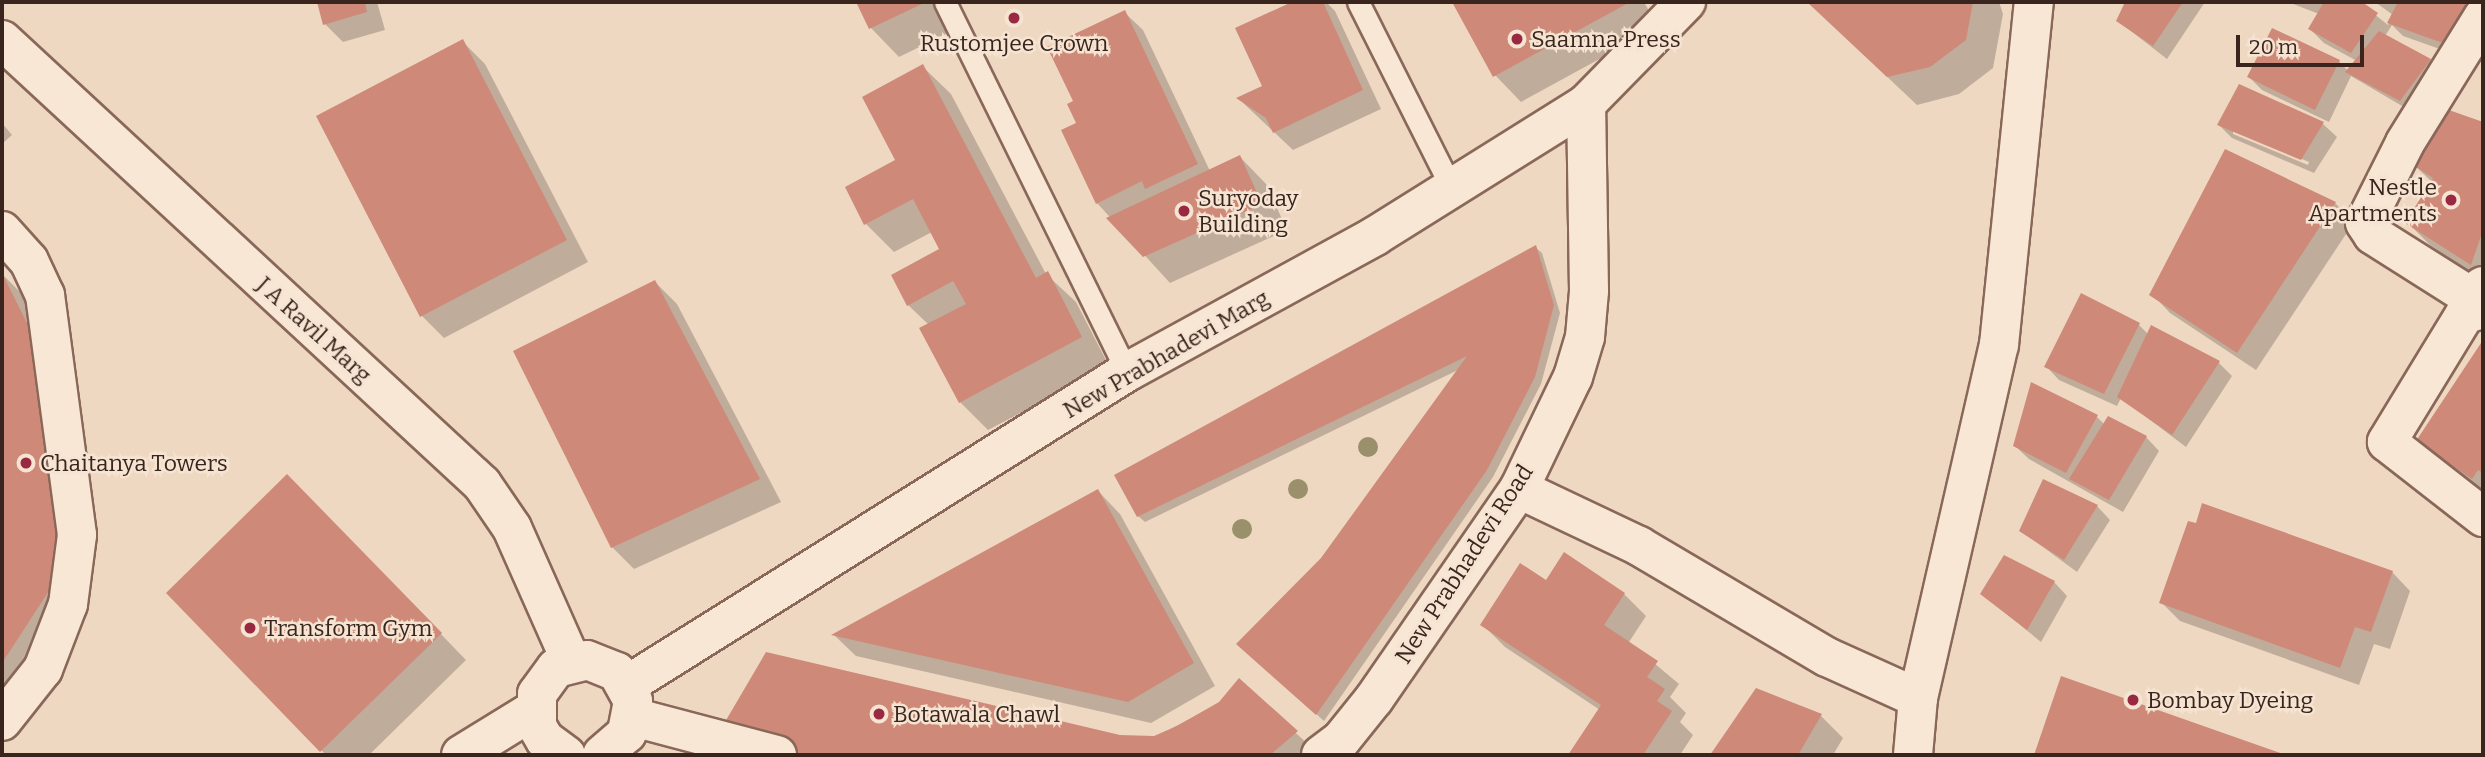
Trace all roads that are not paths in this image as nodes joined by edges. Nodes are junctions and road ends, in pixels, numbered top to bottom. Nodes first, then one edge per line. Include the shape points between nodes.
1 (945, 2) edge
2 (1358, 2) edge
3 (2034, 2) edge
4 (1670, 8) edge
5 (2483, 16) edge
6 (2, 40) edge
7 (1586, 104) junction
8 (1450, 186) junction
9 (2, 231) edge
10 (2483, 286) edge
11 (2483, 309) edge
12 (1127, 372) junction
13 (1519, 489) junction
14 (2483, 517) edge
15 (571, 661) junction
16 (1918, 698) junction
17 (630, 701) junction
18 (534, 710) junction
19 (2, 721) edge
20 (558, 754) edge
21 (461, 755) edge
22 (602, 755) edge
23 (777, 755) edge
24 (1321, 755) edge
25 (1913, 755) edge

1 - 12 lane
2 - 8 lane
3 - 16 street via 1999,345
4 - 7 street, New Prabhadevi Marg
5 - 10 street via 2405,143 2365,223 2373,235 2463,292 2473,293
6 - 15 street, J A Ravil Marg via 482,484 512,528
7 - 8 street, New Prabhadevi Marg
7 - 13 street, New Prabhadevi Road via 1589,291 1585,337 1573,377
8 - 12 street, New Prabhadevi Marg via 1375,236
9 - 19 street via 29,261 45,295 77,535 68,604 43,669
11 - 14 street via 2465,314 2387,442
12 - 17 street, New Prabhadevi Marg
13 - 16 street via 1639,546 1827,657
13 - 24 street, New Prabhadevi Road via 1374,699 1341,740
15 - 17 street via 603,663
15 - 18 street via 544,679
16 - 25 street
17 - 22 street, New Prabhadevi Marg via 622,739
17 - 23 street
18 - 20 street via 537,726
18 - 21 street

